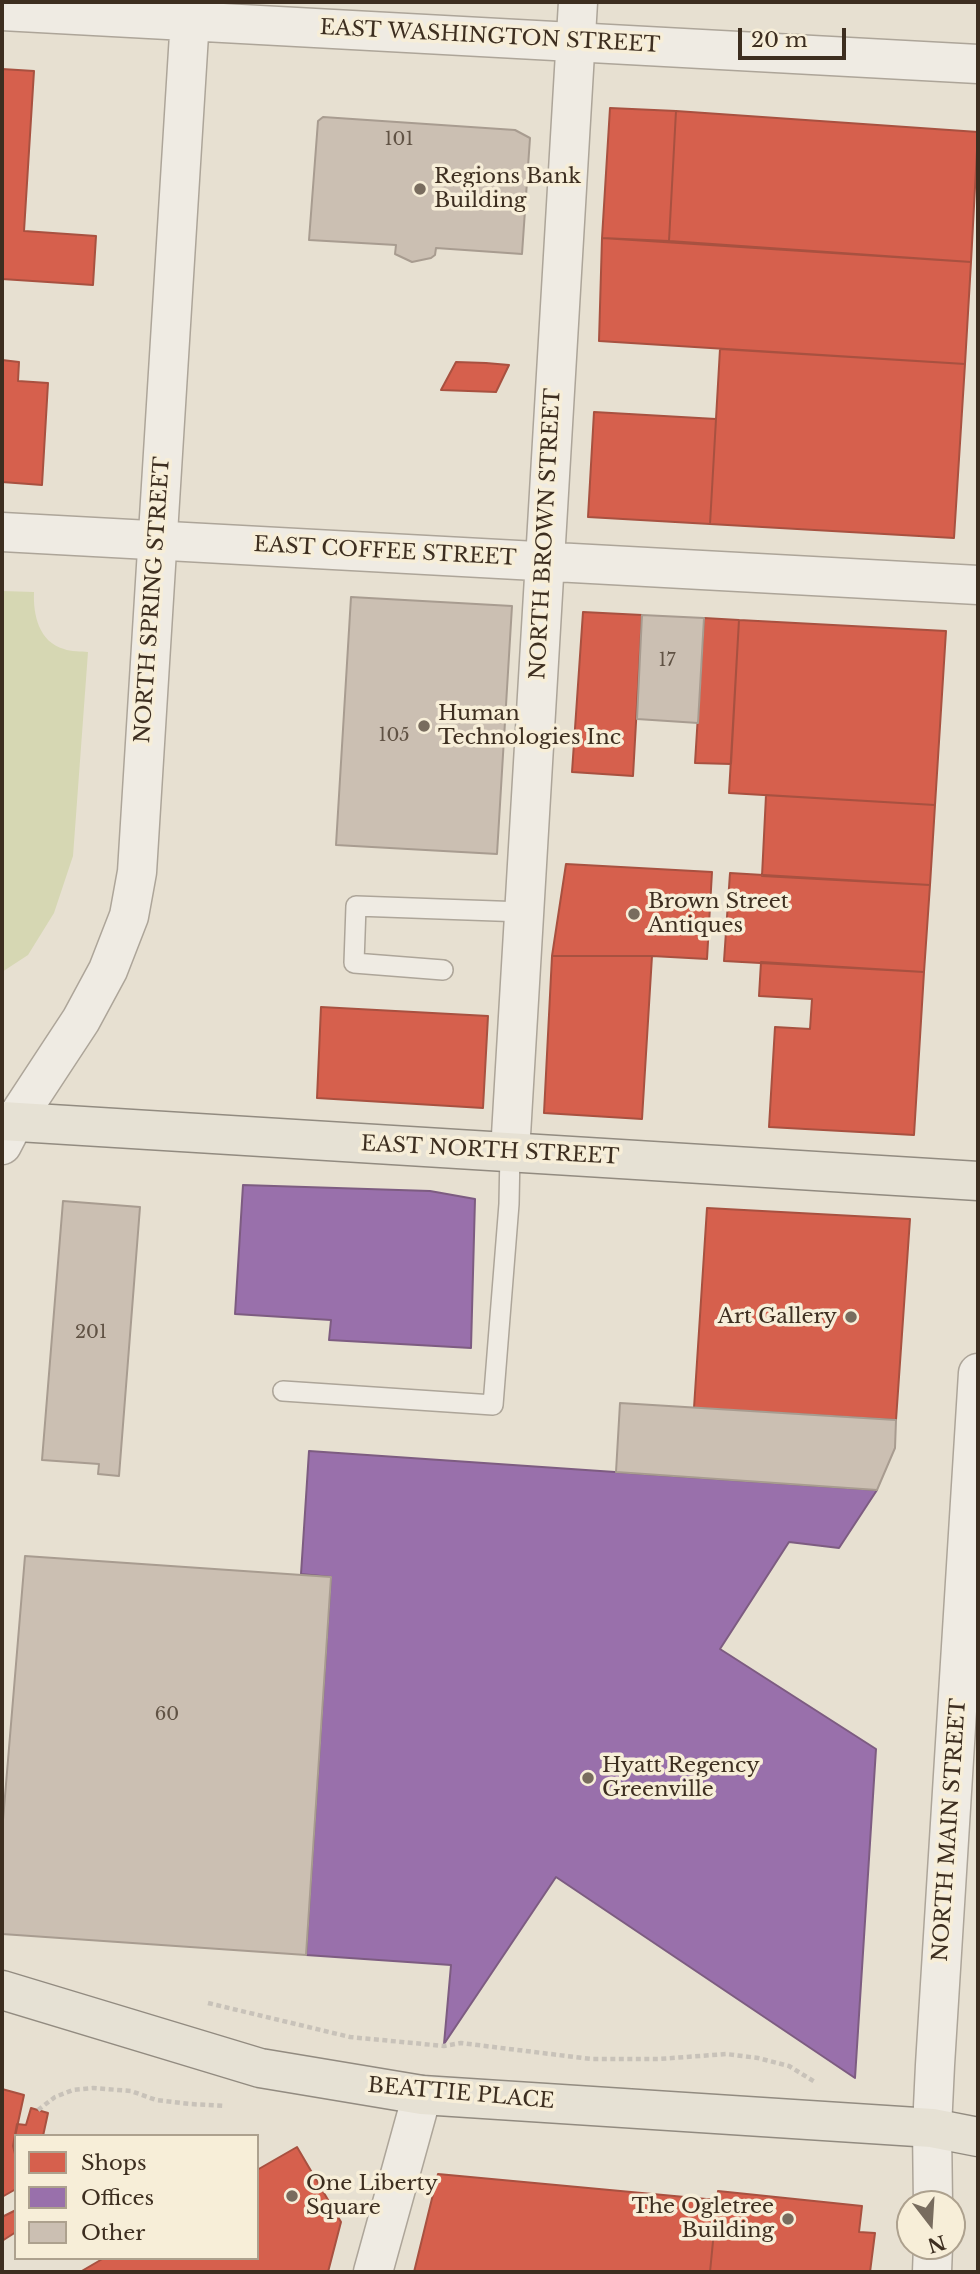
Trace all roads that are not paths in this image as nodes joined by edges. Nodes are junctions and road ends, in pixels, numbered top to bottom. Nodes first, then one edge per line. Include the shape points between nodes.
1 (578, 2) edge
2 (2, 11) edge
3 (190, 11) edge
4 (575, 41) junction
5 (978, 64) edge
6 (2, 532) edge
7 (157, 540) junction
8 (544, 561) junction
9 (978, 585) edge
10 (524, 912) junction
11 (443, 970) dead end
12 (6, 1129) edge
13 (510, 1152) junction
14 (978, 1181) edge
15 (978, 1373) edge
16 (283, 1391) dead end
17 (2, 1990) edge
18 (422, 2095) junction
19 (932, 2128) junction
20 (978, 2137) edge
21 (933, 2190) edge
22 (373, 2272) edge

1 - 4 street, NORTH BROWN STREET
2 - 3 street, EAST WASHINGTON STREET
3 - 4 street, EAST WASHINGTON STREET
3 - 7 street, NORTH SPRING STREET
4 - 5 street, EAST WASHINGTON STREET
4 - 8 street, NORTH BROWN STREET
6 - 7 street, EAST COFFEE STREET
7 - 8 street, EAST COFFEE STREET
7 - 12 street, NORTH SPRING STREET via 137,872 129,916 108,970 81,1020
8 - 9 street, EAST COFFEE STREET
8 - 10 street, NORTH BROWN STREET
10 - 11 lane via 356,906 354,963
10 - 13 street, NORTH BROWN STREET
12 - 13 main road, EAST NORTH STREET
13 - 14 main road, EAST NORTH STREET
13 - 16 lane via 493,1405
15 - 19 street, NORTH MAIN STREET
17 - 18 main road, BEATTIE PLACE via 260,2068
18 - 19 main road, BEATTIE PLACE
18 - 22 street
19 - 20 main road, BEATTIE PLACE
19 - 21 street, NORTH MAIN STREET

